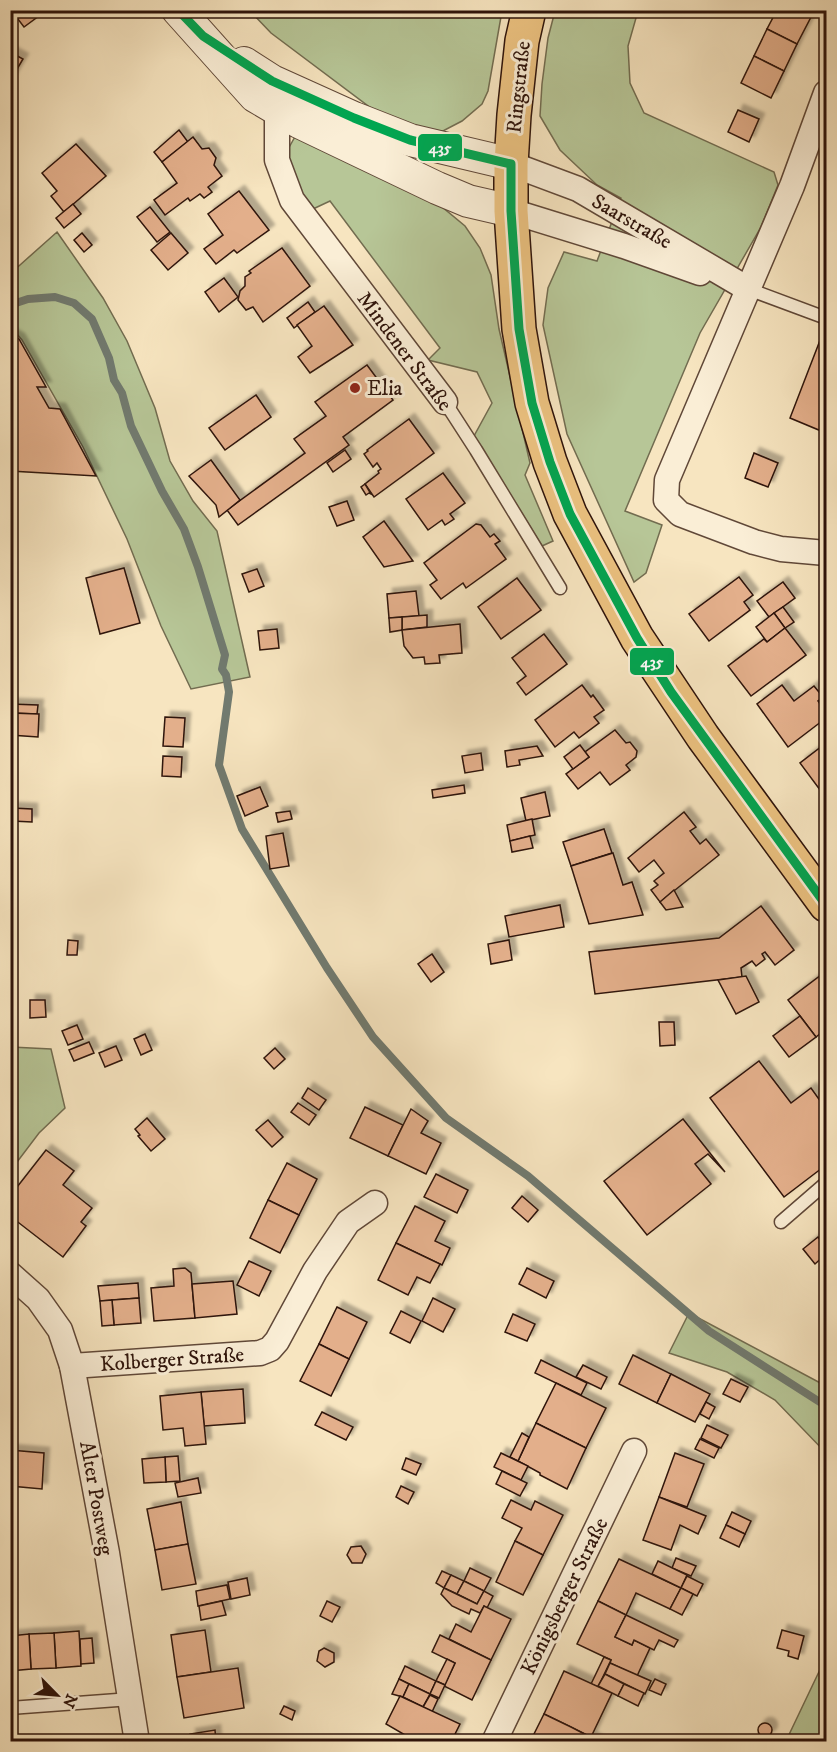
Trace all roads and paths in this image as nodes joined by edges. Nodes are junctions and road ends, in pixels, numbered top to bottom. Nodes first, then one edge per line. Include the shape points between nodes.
1 (178, 10) edge
2 (529, 10) edge
3 (202, 36) junction
4 (826, 93) edge
5 (277, 109) junction
6 (511, 164) junction
7 (511, 211) junction
8 (748, 290) junction
9 (826, 318) edge
10 (445, 402) joint
11 (826, 553) edge
12 (560, 588) dead end
13 (826, 905) edge
14 (826, 1183) edge
15 (375, 1203) dead end
16 (781, 1221) dead end
17 (10, 1274) edge
18 (72, 1366) junction
19 (634, 1450) dead end
20 (131, 1699) junction
21 (10, 1708) edge
22 (137, 1742) edge
23 (494, 1742) edge

1 - 3 street
2 - 6 main road, Ringstraße via 520,60
3 - 5 street via 255,96
3 - 6 street via 272,81 354,118 410,140
4 - 8 street
5 - 7 street via 436,188 468,201
5 - 10 street, Mindener Straße via 278,160 292,200
6 - 7 main road
6 - 8 street, Saarstraße via 578,189
7 - 8 street, Saarstraße
7 - 13 main road via 518,318 532,403 570,513 637,638 671,692
8 - 9 lane
8 - 11 street via 667,480 666,500 680,514 754,542
10 - 12 lane, Mindener Straße
14 - 16 lane
15 - 18 street, Kolberger Straße via 348,1222 270,1349 260,1353
17 - 18 street, Alter Postweg via 38,1299 60,1330
18 - 20 street, Alter Postweg
19 - 23 street, Königsberger Straße
20 - 21 lane
20 - 22 street, Alter Postweg

